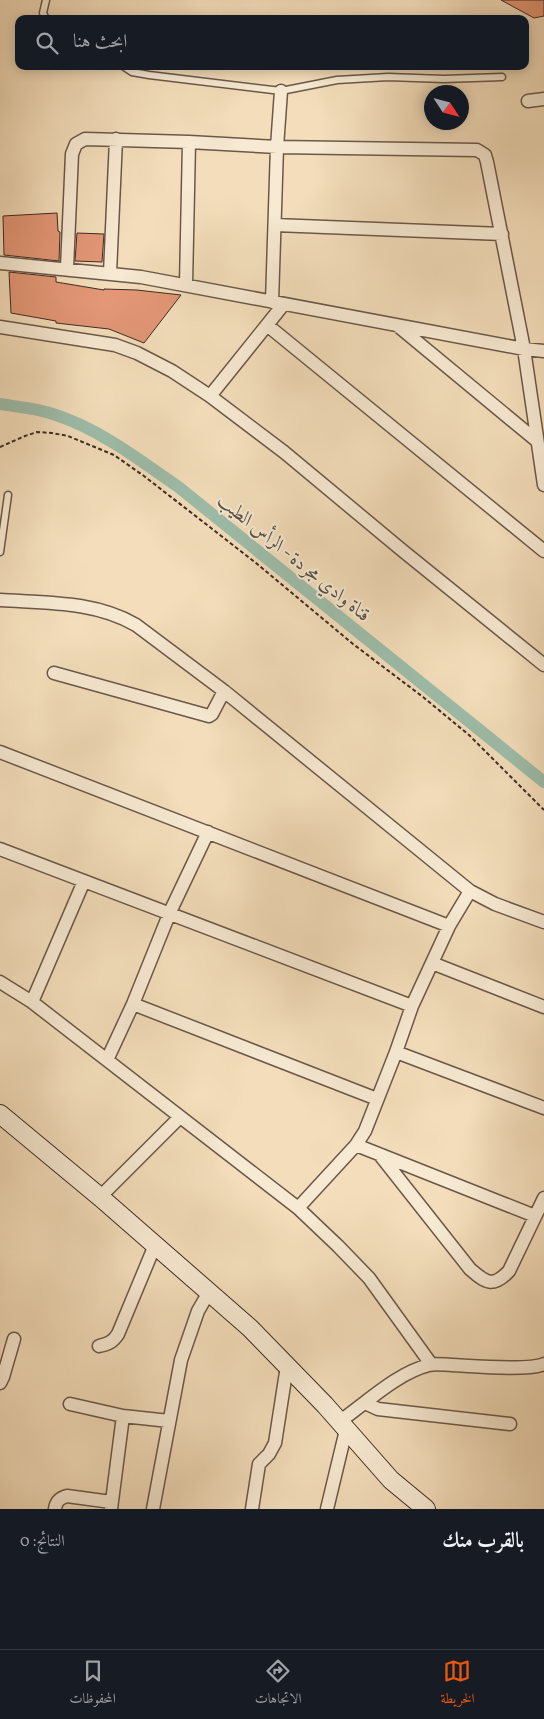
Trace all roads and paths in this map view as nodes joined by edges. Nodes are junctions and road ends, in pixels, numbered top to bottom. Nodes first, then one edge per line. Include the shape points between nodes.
1 (46, 0) edge
2 (43, 15) edge
3 (129, 70) edge
4 (502, 77) dead end
5 (281, 91) junction
6 (544, 99) edge
7 (528, 101) dead end
8 (116, 139) junction
9 (189, 142) junction
10 (277, 147) junction
11 (275, 225) junction
12 (502, 234) junction
13 (0, 263) edge
14 (67, 268) junction
15 (110, 273) junction
16 (186, 285) junction
17 (278, 303) junction
18 (396, 324) junction
19 (267, 325) junction
20 (0, 327) edge
21 (524, 349) junction
22 (544, 351) edge
23 (210, 396) junction
24 (537, 441) junction
25 (0, 447) edge
26 (544, 485) edge
27 (8, 496) dead end
28 (544, 551) edge
29 (0, 552) edge
30 (0, 600) edge
31 (544, 665) edge
32 (54, 673) dead end
33 (224, 691) junction
34 (0, 752) edge
35 (544, 810) edge
36 (208, 832) junction
37 (0, 849) edge
38 (84, 881) junction
39 (470, 892) junction
40 (170, 912) junction
41 (544, 922) edge
42 (449, 926) junction
43 (432, 963) junction
44 (0, 982) edge
45 (32, 1002) junction
46 (134, 1004) junction
47 (412, 1006) junction
48 (544, 1006) edge
49 (396, 1052) junction
50 (107, 1060) junction
51 (377, 1099) junction
52 (544, 1108) edge
53 (0, 1114) edge
54 (180, 1117) junction
55 (356, 1145) junction
56 (380, 1155) junction
57 (100, 1197) junction
58 (544, 1198) edge
59 (298, 1208) junction
60 (535, 1216) junction
61 (156, 1245) junction
62 (209, 1292) junction
63 (14, 1339) dead end
64 (99, 1346) dead end
65 (431, 1364) junction
66 (544, 1364) edge
67 (287, 1366) junction
68 (0, 1383) edge
69 (365, 1403) junction
70 (70, 1404) dead end
71 (123, 1416) junction
72 (169, 1421) junction
73 (510, 1424) dead end
74 (342, 1426) junction
75 (111, 1506) edge
76 (55, 1509) edge
77 (152, 1509) edge
78 (252, 1509) edge
79 (327, 1509) edge
80 (426, 1509) edge

1 - 2 lane
3 - 5 lane
4 - 5 lane via 444,80 380,77 336,80
5 - 10 street
6 - 7 street
8 - 9 street
8 - 14 street via 85,139 73,147
8 - 15 street
9 - 10 street
9 - 16 street
10 - 11 street
10 - 12 street via 477,150 482,152 487,162
11 - 12 street
11 - 17 street
12 - 21 street
13 - 14 street
14 - 15 street
15 - 16 street
16 - 17 street
17 - 18 street
17 - 19 street
18 - 21 street
18 - 24 street
19 - 23 street
19 - 28 street
20 - 23 street via 102,342 126,349 152,360
21 - 22 street
21 - 24 street
23 - 31 street via 291,457
24 - 26 street
25 - 35 path via 37,432 52,433 68,436 114,455 424,697 469,735
27 - 29 lane
30 - 33 street via 89,607 120,616 152,635
32 - 33 street via 209,716
33 - 39 street
34 - 36 street
36 - 40 street
36 - 42 street
37 - 38 street
38 - 40 street
38 - 45 street
39 - 41 street
39 - 42 street
40 - 46 street
40 - 47 street
42 - 43 street
43 - 47 street
43 - 48 street
44 - 45 street
45 - 50 street
46 - 50 street
46 - 51 street
47 - 49 street
49 - 51 street
49 - 52 street
50 - 54 street
51 - 55 street
53 - 57 street
54 - 57 street
54 - 59 street
55 - 56 street
55 - 59 street
56 - 60 street
56 - 60 street via 480,1278 491,1282 500,1280 509,1271
57 - 61 street
58 - 60 street
59 - 65 street via 369,1278
61 - 62 street
61 - 64 street via 118,1334 114,1341
62 - 67 street
62 - 72 street via 189,1334
63 - 68 street
65 - 66 street via 516,1367
65 - 69 street via 400,1378
67 - 74 street
67 - 78 street via 275,1442 259,1464
69 - 73 street via 378,1409
69 - 74 street
70 - 71 street
71 - 72 street
71 - 75 street
72 - 77 street
74 - 79 street
74 - 80 street via 391,1480
75 - 76 street via 67,1496 57,1502

